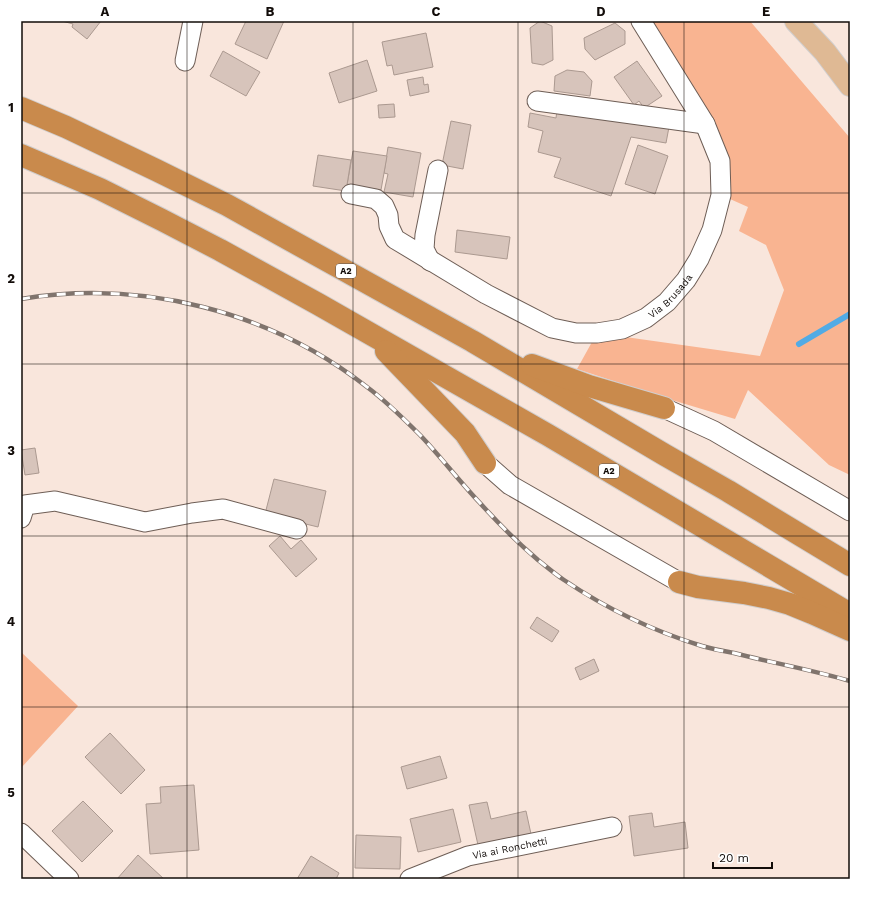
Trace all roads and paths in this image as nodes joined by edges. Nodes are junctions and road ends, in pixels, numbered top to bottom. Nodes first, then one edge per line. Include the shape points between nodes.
1 (193, 21) edge
2 (641, 21) edge
3 (796, 21) edge
4 (185, 62) dead end
5 (850, 86) edge
6 (537, 101) dead end
7 (21, 108) edge
8 (705, 124) junction
9 (21, 156) edge
10 (438, 170) dead end
11 (351, 194) dead end
12 (430, 261) junction
13 (366, 331) junction
14 (472, 342) junction
15 (664, 408) joint
16 (485, 463) joint
17 (850, 511) edge
18 (23, 512) edge
19 (297, 529) dead end
20 (850, 565) edge
21 (679, 582) joint
22 (850, 614) edge
23 (850, 630) edge
24 (612, 827) dead end
25 (21, 833) edge
26 (69, 879) edge
27 (410, 879) edge

1 - 4 street
2 - 8 street, Via Brusada
3 - 5 main road via 825,52
6 - 8 street
7 - 14 highway, A2 via 66,126 227,205
8 - 12 street, Via Brusada via 720,162 721,196 712,230 686,280 667,302 646,318 622,329 597,333 576,333 552,328
9 - 13 highway, A2 via 168,223
10 - 12 street via 425,235 424,249
11 - 12 street, Via Brusada via 376,199 384,206 395,240
13 - 16 highway, A2 via 465,433
13 - 22 highway, A2
14 - 15 highway, A2 via 589,386
14 - 20 highway, A2
15 - 17 street via 714,431
16 - 21 street via 510,485
18 - 19 street via 55,501 145,522 223,509
21 - 23 highway via 769,598 805,610
24 - 27 street, Via ai Ronchetti via 468,856
25 - 26 street

